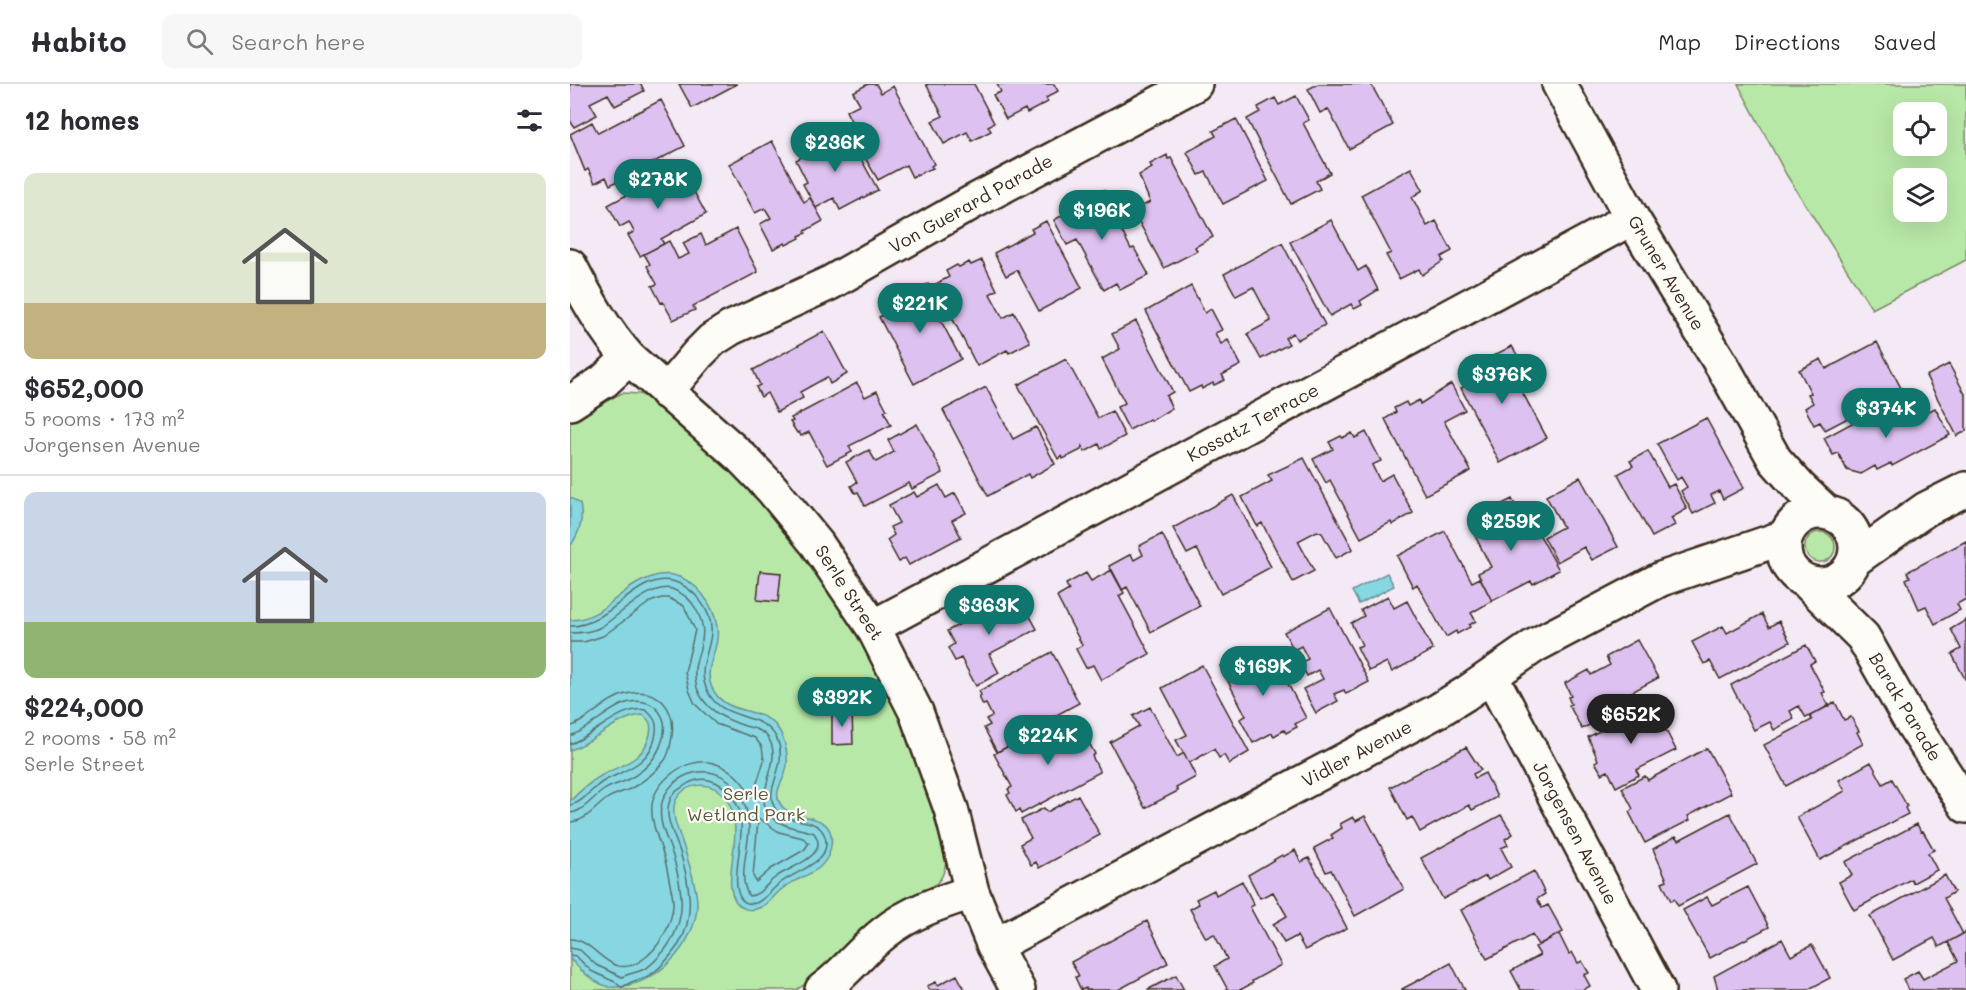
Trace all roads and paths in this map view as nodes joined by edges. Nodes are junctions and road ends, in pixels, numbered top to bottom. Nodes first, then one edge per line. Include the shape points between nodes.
1 (1195, 84) edge
2 (1559, 84) edge
3 (1632, 218) junction
4 (570, 266) edge
5 (629, 358) junction
6 (666, 392) junction
7 (570, 403) edge
8 (1775, 460) junction
9 (1966, 489) edge
10 (1926, 509) junction
11 (1833, 516) junction
12 (1788, 533) junction
13 (1717, 561) junction
14 (1852, 563) junction
15 (1802, 579) junction
16 (873, 627) junction
17 (1863, 637) junction
18 (1491, 676) junction
19 (1966, 806) edge
20 (972, 892) junction
21 (994, 946) junction
22 (822, 990) edge
23 (1018, 990) edge
24 (1658, 990) edge

1 - 6 street, Von Guerard Parade via 830,282 731,328 712,340
2 - 3 street, Gruner Avenue
3 - 8 street, Gruner Avenue
3 - 16 street, Kossatz Terrace
4 - 5 street, Serle Street via 600,321
5 - 6 street, Serle Street
5 - 7 street via 604,381
6 - 16 street, Serle Street via 772,489 817,544
8 - 11 street, Gruner Avenue
8 - 12 street, Gruner Avenue via 1785,496
9 - 10 street
10 - 11 street via 1879,516
10 - 14 street
11 - 12 street via 1809,514 1798,519
11 - 14 street via 1847,525 1855,542
12 - 13 street, Vidler Avenue
12 - 15 street via 1785,558
13 - 15 street, Vidler Avenue via 1755,565
13 - 18 street, Vidler Avenue via 1652,583 1534,645
14 - 15 street via 1831,582 1819,584
14 - 17 street, Barak Parade
15 - 17 street, Barak Parade
16 - 20 street, Serle Street via 916,712 936,764
17 - 19 street, Barak Parade via 1908,717
18 - 21 street, Vidler Avenue via 1440,710
18 - 24 street, Jorgensen Avenue
20 - 21 street, Serle Street
20 - 22 street via 906,918
21 - 23 street, Serle Street

